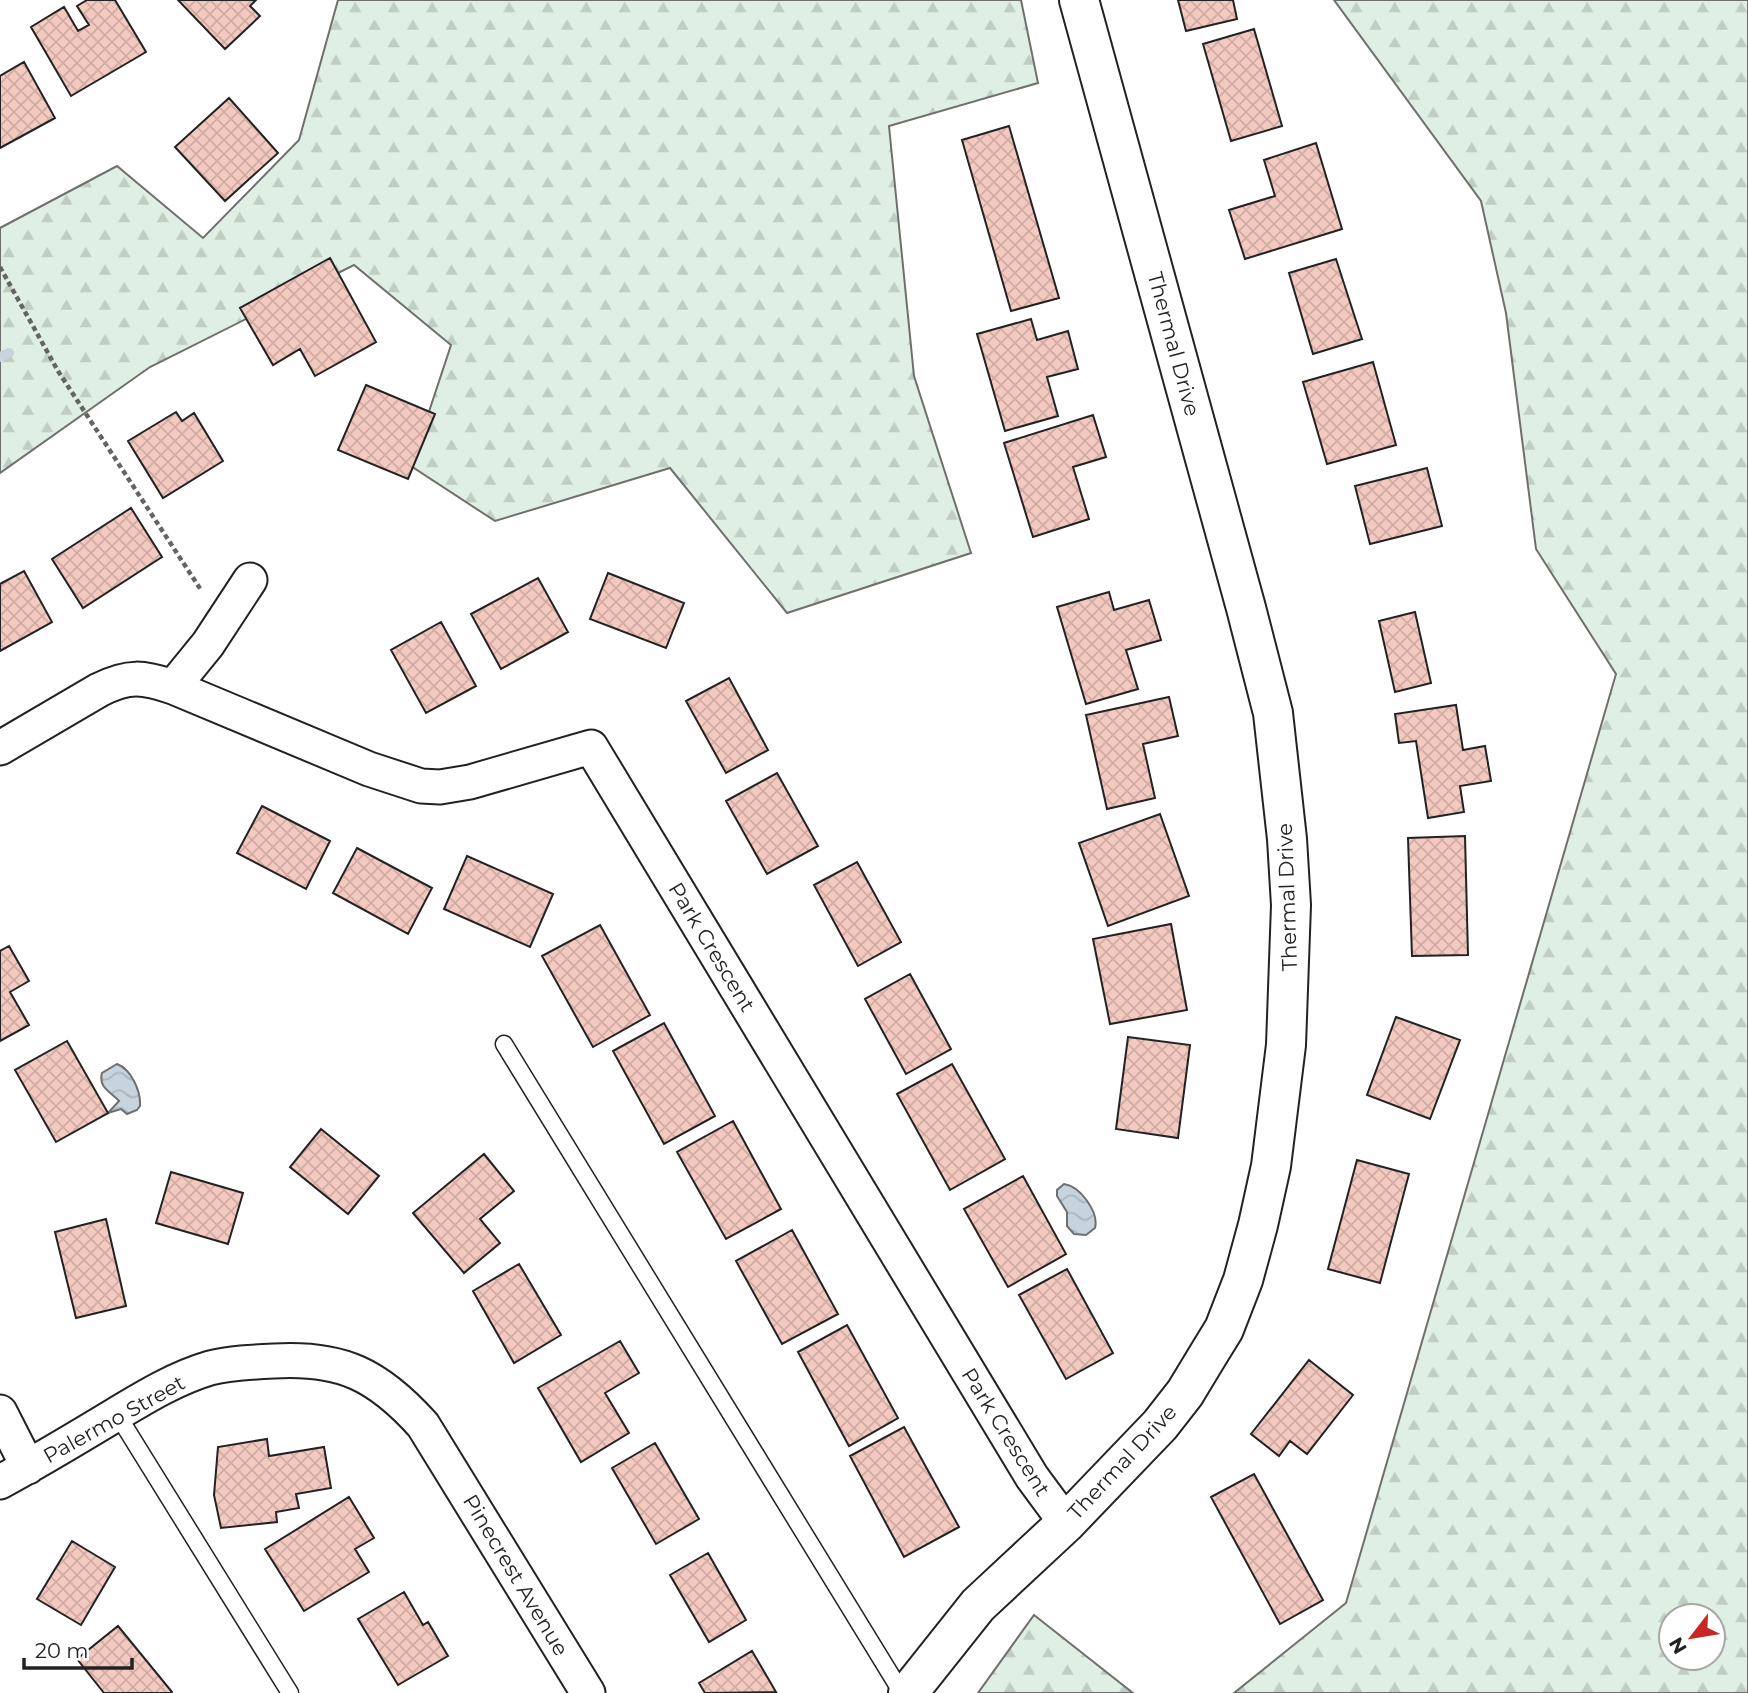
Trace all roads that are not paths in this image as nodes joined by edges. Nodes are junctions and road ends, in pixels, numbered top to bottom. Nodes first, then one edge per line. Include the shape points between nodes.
1 (1079, 0) edge
2 (250, 580) dead end
3 (173, 687) junction
4 (0, 748) edge
5 (504, 1044) dead end
6 (0, 1412) edge
7 (117, 1414) junction
8 (444, 1457) joint
9 (14, 1475) edge
10 (1066, 1522) junction
11 (290, 1693) edge
12 (588, 1693) edge
13 (902, 1693) edge
14 (908, 1693) edge

1 - 10 street, Thermal Drive via 1273,713 1291,905 1280,1099 1271,1166 1243,1280 1224,1329 1185,1393
2 - 3 street
3 - 4 street, Park Crescent via 149,679 114,682
3 - 10 street, Park Crescent via 421,786 470,782 590,747 1032,1477
5 - 13 lane
6 - 9 street
7 - 8 street, Palermo Street via 210,1368 311,1360 356,1372 399,1398
7 - 9 street, Palermo Street
7 - 11 lane
8 - 12 street, Pinecrest Avenue
10 - 14 street, Thermal Drive via 978,1605

